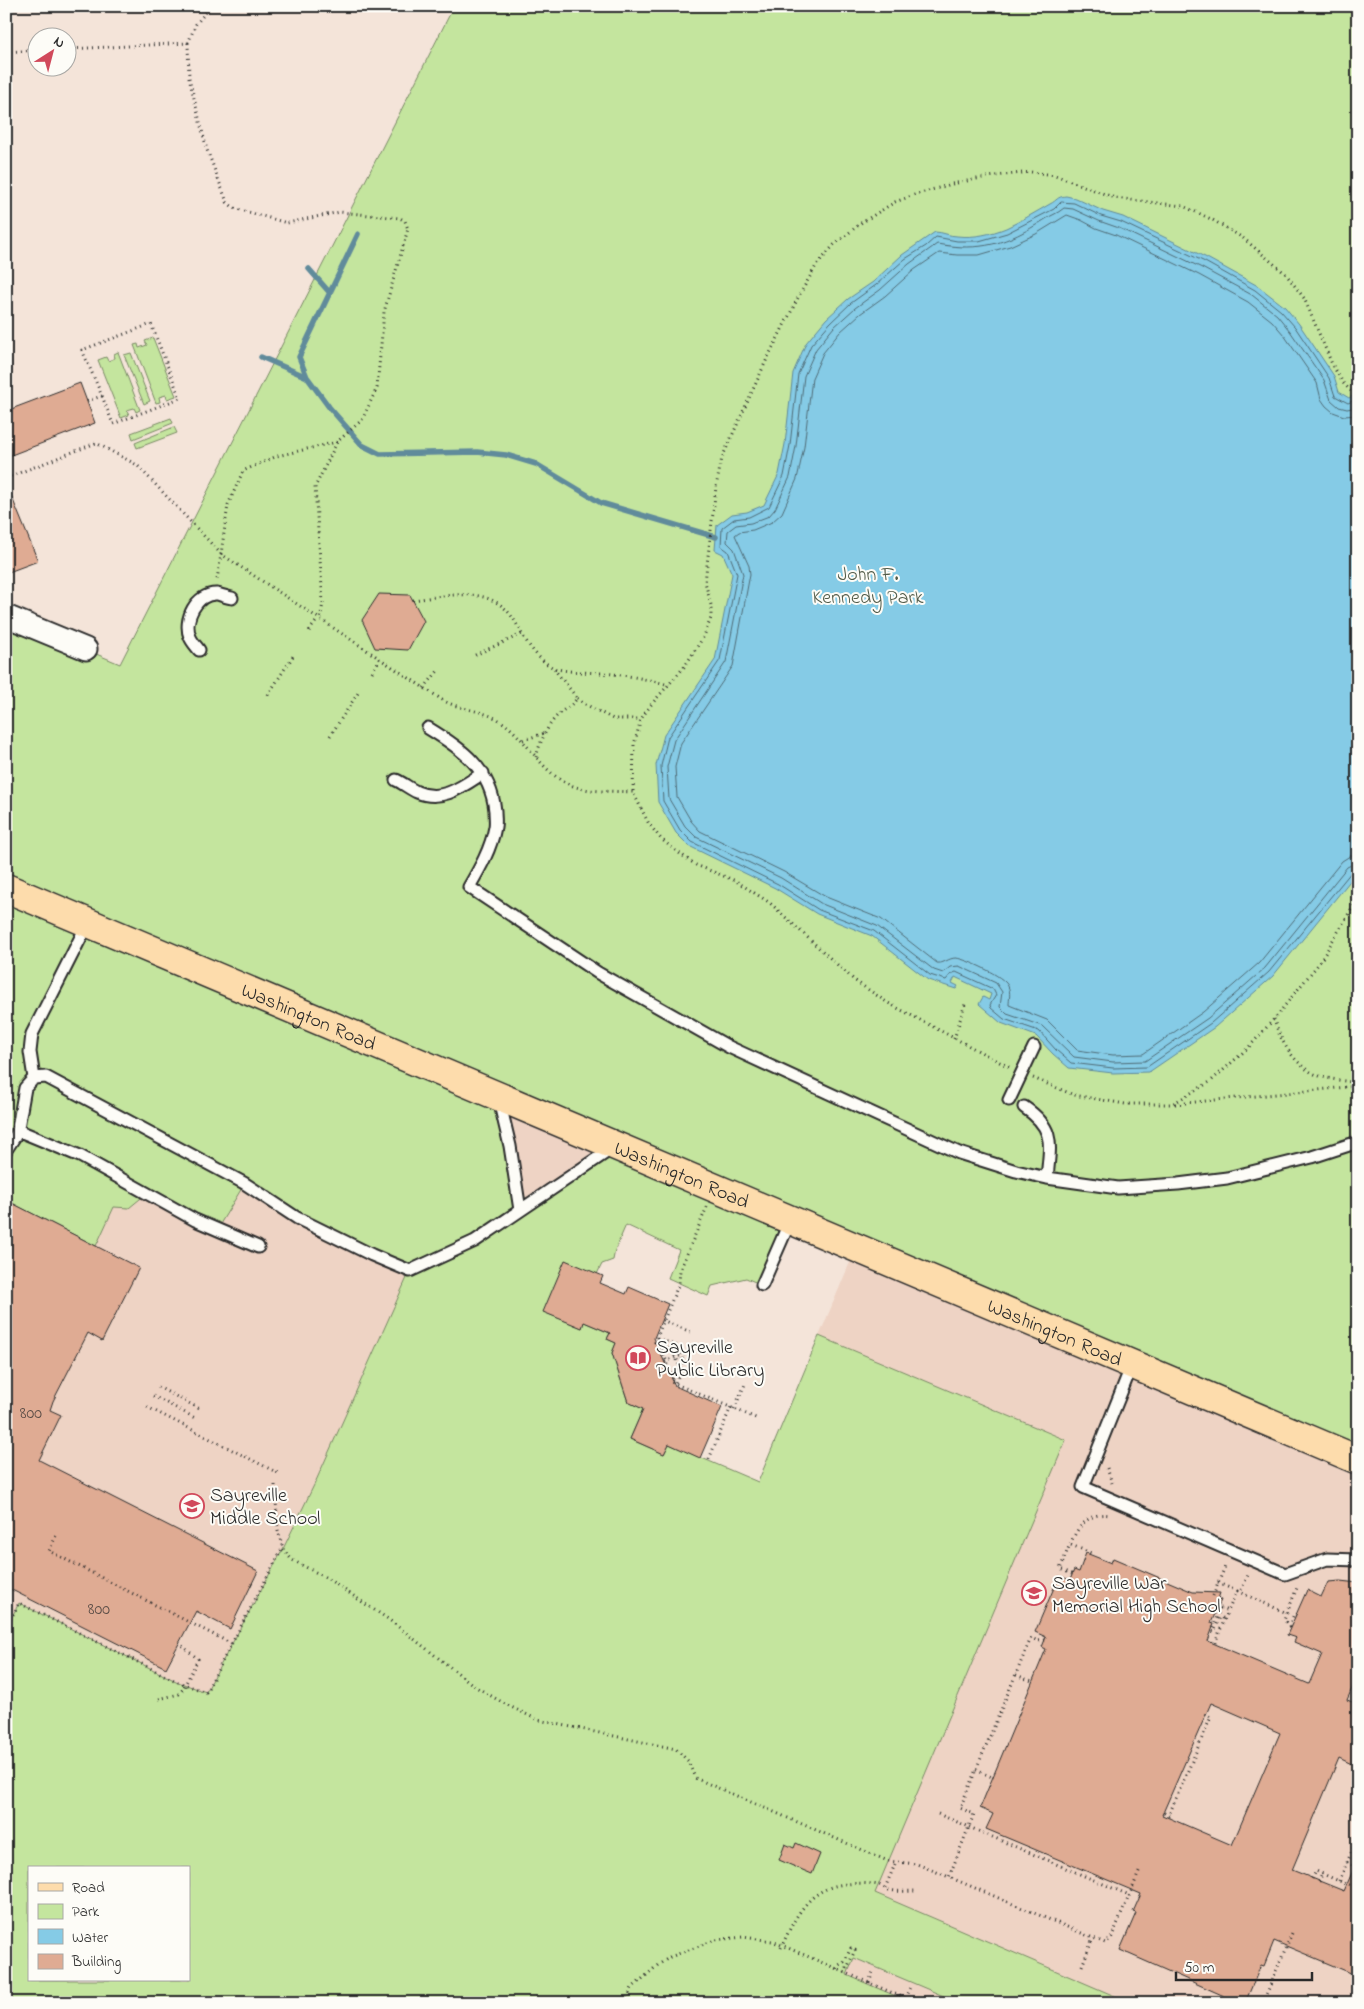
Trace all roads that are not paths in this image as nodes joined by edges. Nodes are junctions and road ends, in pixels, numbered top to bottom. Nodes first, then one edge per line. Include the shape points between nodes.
1 (232, 598) dead end
2 (6, 616) edge
3 (86, 649) dead end
4 (199, 650) dead end
5 (428, 728) dead end
6 (483, 773) junction
7 (396, 780) dead end
8 (6, 888) edge
9 (88, 923) junction
10 (1034, 1046) dead end
11 (34, 1078) junction
12 (499, 1098) junction
13 (1009, 1100) dead end
14 (1024, 1107) dead end
15 (17, 1133) junction
16 (1358, 1142) edge
17 (616, 1146) junction
18 (6, 1150) edge
19 (1047, 1178) junction
20 (520, 1210) junction
21 (790, 1221) junction
22 (258, 1247) dead end
23 (762, 1285) dead end
24 (1132, 1365) junction
25 (1358, 1460) edge
26 (1358, 1560) edge

1 - 4 lane via 215,594 200,600 191,610 190,637
2 - 3 street
5 - 6 lane via 455,745
6 - 7 lane via 444,795 418,793
6 - 19 lane via 493,796 496,825 487,854 469,887 598,973 729,1047 959,1153
8 - 9 main road, Washington Road
9 - 11 lane via 32,1034 30,1052
9 - 12 main road, Washington Road
10 - 13 lane
11 - 15 lane via 25,1088
11 - 20 lane via 46,1077 244,1182 297,1218 410,1271 475,1241
12 - 17 main road, Washington Road
12 - 20 lane
14 - 19 lane via 1038,1118 1049,1134
15 - 18 lane
15 - 22 lane via 22,1132 80,1156 194,1220
16 - 19 lane via 1227,1178 1178,1184 1118,1188
17 - 20 lane
17 - 21 main road, Washington Road
21 - 23 lane
21 - 24 main road, Washington Road
24 - 25 main road, Washington Road
24 - 26 lane via 1083,1487 1285,1574 1327,1560

